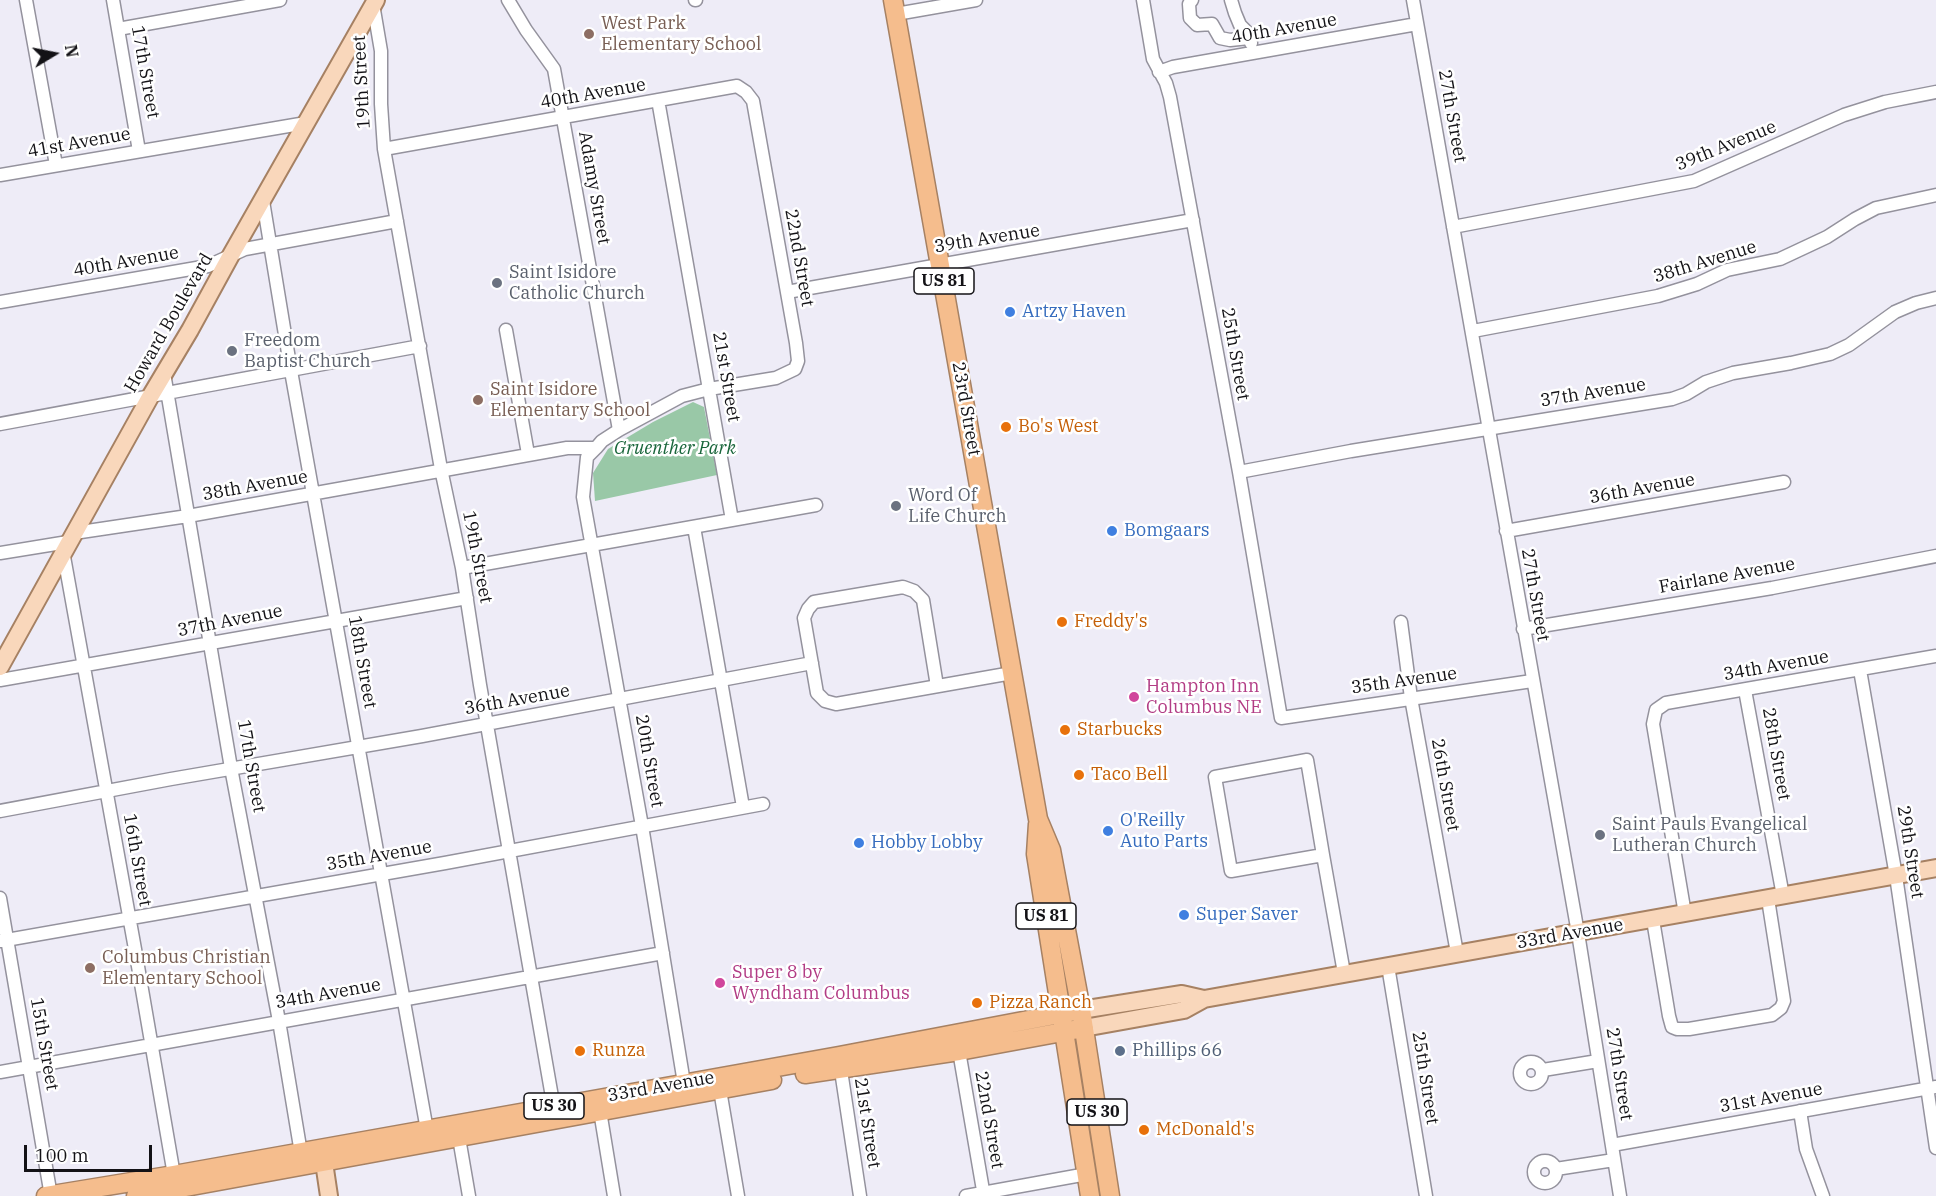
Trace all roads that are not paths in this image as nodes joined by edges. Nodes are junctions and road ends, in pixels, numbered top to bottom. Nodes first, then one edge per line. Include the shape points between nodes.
1 (26, 0) edge
2 (113, 0) edge
3 (280, 0) edge
4 (508, 0) edge
5 (976, 0) edge
6 (1143, 0) edge
7 (1192, 0) edge
8 (1231, 0) edge
9 (1413, 0) edge
10 (374, 2) edge
11 (894, 7) edge
12 (1417, 24) junction
13 (118, 29) junction
14 (1249, 38) junction
15 (1252, 53) junction
16 (1159, 72) junction
17 (1936, 92) edge
18 (658, 100) junction
19 (755, 114) joint
20 (563, 117) junction
21 (306, 123) junction
22 (384, 149) junction
23 (138, 151) junction
24 (56, 165) junction
25 (0, 175) edge
26 (1936, 195) edge
27 (262, 201) junction
28 (1192, 220) junction
29 (397, 221) junction
30 (1454, 227) junction
31 (269, 244) junction
32 (231, 255) junction
33 (941, 264) junction
34 (787, 292) junction
35 (1936, 298) edge
36 (0, 302) edge
37 (506, 330) dead end
38 (1473, 331) junction
39 (420, 346) junction
40 (291, 371) junction
41 (164, 373) junction
42 (710, 389) junction
43 (168, 393) junction
44 (150, 396) junction
45 (0, 424) edge
46 (1490, 429) junction
47 (619, 430) junction
48 (596, 448) junction
49 (528, 454) junction
50 (441, 470) junction
51 (1239, 472) junction
52 (1784, 482) dead end
53 (313, 494) junction
54 (816, 505) dead end
55 (188, 516) junction
56 (732, 520) junction
57 (694, 527) junction
58 (1506, 531) junction
59 (68, 542) junction
60 (592, 545) junction
61 (0, 553) edge
62 (1936, 556) edge
63 (462, 568) junction
64 (467, 598) junction
65 (336, 620) junction
66 (1401, 622) dead end
67 (1523, 629) junction
68 (210, 644) junction
69 (1936, 656) edge
70 (812, 663) junction
71 (85, 666) junction
72 (0, 667) edge
73 (1860, 670) junction
74 (1012, 673) junction
75 (0, 680) edge
76 (720, 680) junction
77 (1532, 681) junction
78 (938, 686) junction
79 (1745, 690) junction
80 (1411, 698) junction
81 (620, 699) junction
82 (1281, 718) joint
83 (487, 723) junction
84 (359, 746) junction
85 (231, 768) junction
86 (107, 792) junction
87 (763, 804) dead end
88 (743, 807) junction
89 (0, 811) edge
90 (1038, 819) junction
91 (642, 826) junction
92 (510, 850) junction
93 (1323, 855) junction
94 (1936, 868) edge
95 (382, 874) junction
96 (1896, 876) junction
97 (254, 895) junction
98 (0, 898) edge
99 (1776, 898) junction
100 (1685, 914) junction
101 (130, 918) junction
102 (1653, 920) junction
103 (1578, 933) junction
104 (4, 940) edge
105 (663, 953) junction
106 (1457, 954) junction
107 (1388, 966) junction
108 (1344, 974) junction
109 (533, 976) junction
110 (405, 998) junction
111 (1204, 999) junction
112 (1081, 1010) junction
113 (1062, 1013) junction
114 (279, 1021) junction
115 (1084, 1028) junction
116 (1065, 1032) junction
117 (151, 1045) junction
118 (959, 1051) junction
119 (1598, 1061) junction
120 (840, 1062) junction
121 (29, 1066) junction
122 (1543, 1070) dead end
123 (0, 1072) edge
124 (684, 1083) junction
125 (1931, 1088) edge
126 (720, 1090) junction
127 (599, 1105) junction
128 (1800, 1111) junction
129 (555, 1113) junction
130 (427, 1130) junction
131 (459, 1138) junction
132 (1612, 1145) junction
133 (1936, 1148) edge
134 (322, 1155) junction
135 (302, 1159) junction
136 (1614, 1160) junction
137 (1556, 1169) dead end
138 (1087, 1174) junction
139 (182, 1186) edge
140 (984, 1195) edge
141 (50, 1196) edge
142 (136, 1196) edge
143 (329, 1196) edge
144 (469, 1196) edge
145 (614, 1196) edge
146 (738, 1196) edge
147 (860, 1196) edge
148 (966, 1196) edge
149 (1090, 1196) edge
150 (1110, 1196) edge
151 (1426, 1196) edge
152 (1620, 1196) edge
153 (1824, 1196) edge

1 - 24 street
2 - 13 street, 17th Street
3 - 13 street
4 - 20 street, Adamy Street via 554,69
5 - 11 street
6 - 16 street, 25th Street via 1153,59
7 - 14 street via 1190,18 1197,25 1212,24 1220,38
8 - 14 street
9 - 12 street, 27th Street
10 - 21 main road, Howard Boulevard
10 - 22 street, 19th Street via 381,51
11 - 33 highway, 23rd Street / US 81
12 - 15 street, 40th Avenue
12 - 30 street, 27th Street
13 - 23 street, 17th Street
14 - 15 street
15 - 16 street, 40th Avenue
16 - 28 street, 25th Street via 1170,97
17 - 30 street, 39th Avenue via 1885,102 1844,116 1694,181
18 - 19 street, 40th Avenue via 737,86 751,97
18 - 20 street, 40th Avenue
18 - 42 street, 21st Street
19 - 34 street, 22nd Street
20 - 22 street, 40th Avenue
20 - 47 street, Adamy Street
21 - 23 street, 41st Avenue
21 - 27 main road, Howard Boulevard
22 - 29 street, 19th Street
23 - 24 street, 41st Avenue
24 - 25 street, 41st Avenue
26 - 38 street, 38th Avenue via 1876,208 1779,259 1727,270 1658,296
27 - 31 street, 18th Street
27 - 32 main road, Howard Boulevard
28 - 33 street, 39th Avenue
28 - 51 street, 25th Street
29 - 31 street, 40th Avenue
29 - 39 street, 19th Street
30 - 38 street, 27th Street
31 - 32 street, 40th Avenue
31 - 40 street, 18th Street
32 - 36 street, 40th Avenue via 208,266
32 - 41 main road, Howard Boulevard
33 - 34 street, 39th Avenue
33 - 74 highway, 23rd Street / US 81
34 - 42 street, 22nd Street via 798,361 795,369 776,378
35 - 46 street, 37th Avenue via 1895,312 1830,354 1733,373 1672,399
37 - 49 street
38 - 46 street, 27th Street
39 - 40 street
39 - 50 street, 19th Street
40 - 43 street
40 - 53 street, 18th Street
41 - 43 street, 17th Street
41 - 44 main road, Howard Boulevard
42 - 47 street, 22nd Street via 682,396
42 - 56 street, 21st Street
43 - 44 street
43 - 55 street, 17th Street
44 - 45 street
44 - 59 main road, Howard Boulevard
46 - 51 street, 37th Avenue
46 - 58 street, 27th Street
47 - 48 street, 22nd Street
48 - 49 street, 38th Avenue
48 - 60 street, 20th Street via 587,457 583,497
49 - 50 street, 38th Avenue
50 - 53 street, 38th Avenue
50 - 63 street, 19th Street
51 - 82 street, 25th Street
52 - 58 street, 36th Avenue
53 - 55 street, 38th Avenue
53 - 65 street, 18th Street
54 - 56 street
55 - 59 street, 38th Avenue
55 - 68 street, 17th Street
56 - 57 street
57 - 60 street
57 - 76 street
58 - 67 street, 27th Street
59 - 61 street, 38th Avenue
59 - 71 street, 16th Street
59 - 72 main road, Howard Boulevard
60 - 63 street
60 - 81 street, 20th Street
62 - 67 street, Fairlane Avenue
63 - 64 street, 19th Street
64 - 65 street, 37th Avenue
64 - 83 street, 19th Street
65 - 68 street, 37th Avenue
65 - 84 street, 18th Street
66 - 80 street, 26th Street
67 - 77 street, 27th Street
68 - 71 street, 37th Avenue
68 - 85 street, 17th Street
69 - 73 street, 34th Avenue
70 - 76 street, 36th Avenue
70 - 78 street via 818,693 825,701 836,704
70 - 78 street via 804,618 814,602 903,587 923,600
71 - 75 street, 37th Avenue
71 - 86 street, 16th Street
73 - 79 street, 34th Avenue
73 - 96 street, 29th Street
74 - 78 street
74 - 90 highway, 23rd Street / US 81
76 - 81 street, 36th Avenue
76 - 88 street
77 - 80 street, 35th Avenue
77 - 103 street, 27th Street
79 - 99 street, 28th Street
79 - 100 street, 34th Avenue via 1666,703 1656,710 1653,724
80 - 82 street, 35th Avenue
80 - 106 street, 26th Street
81 - 83 street, 36th Avenue
81 - 91 street, 20th Street
83 - 84 street, 36th Avenue
83 - 92 street, 19th Street
84 - 85 street, 36th Avenue
84 - 95 street, 18th Street
85 - 86 street, 36th Avenue
85 - 97 street, 17th Street
86 - 89 street, 36th Avenue
86 - 101 street, 16th Street
87 - 88 street, 35th Avenue
88 - 91 street, 35th Avenue
90 - 112 highway, 23rd Street / US 81 via 1051,850
90 - 113 highway, 23rd Street / US 81 via 1036,854
91 - 92 street, 35th Avenue
91 - 105 street, 20th Street
92 - 95 street, 35th Avenue
92 - 109 street, 19th Street
93 - 93 street via 1307,760 1215,777 1231,871
93 - 108 street
94 - 96 main road, 33rd Avenue
95 - 97 street, 35th Avenue
95 - 110 street, 18th Street
96 - 99 main road, 33rd Avenue
96 - 125 street, 29th Street
97 - 101 street, 35th Avenue
97 - 114 street, 17th Street
98 - 104 street, 15th Street
99 - 100 main road, 33rd Avenue
99 - 102 street, 28th Street via 1784,1001 1772,1015 1689,1029 1672,1027
100 - 102 main road, 33rd Avenue
101 - 104 street, 35th Avenue
101 - 117 street, 16th Street
102 - 103 main road, 33rd Avenue
103 - 106 main road, 33rd Avenue
103 - 119 street, 27th Street
104 - 121 street, 15th Street
105 - 109 street, 34th Avenue
105 - 124 street, 20th Street
106 - 107 main road, 33rd Avenue
107 - 108 main road, 33rd Avenue
107 - 151 street, 25th Street
108 - 111 main road, 33rd Avenue
109 - 110 street, 34th Avenue
109 - 129 street, 19th Street
110 - 114 street, 34th Avenue
110 - 130 street, 18th Street
111 - 112 main road, 33rd Avenue via 1182,994
111 - 115 main road, 33rd Avenue via 1184,1010
112 - 113 highway, 33rd Avenue / US 30
112 - 115 highway, 23rd Street / US 30
113 - 116 highway, 23rd Street / US 81
113 - 120 highway, 33rd Avenue / US 30
114 - 117 street, 34th Avenue
114 - 135 street, 17th Street
115 - 116 highway, 33rd Avenue / US 30
115 - 150 highway, 23rd Street / US 30
116 - 118 highway, 33rd Avenue / US 30
116 - 138 highway, 23rd Street / US 30
117 - 121 street, 34th Avenue
117 - 139 street, 16th Street
118 - 120 highway, 33rd Avenue / US 30
118 - 140 street, 22nd Street
119 - 122 street
119 - 132 street, 27th Street
120 - 124 highway, 33rd Avenue / US 30
120 - 126 highway, 33rd Avenue / US 30
120 - 147 street, 21st Street
121 - 123 street, 34th Avenue
121 - 141 street, 15th Street
124 - 127 highway, 33rd Avenue / US 30
125 - 128 street, 31st Avenue
125 - 133 street, 29th Street
126 - 127 highway, 33rd Avenue / US 30
126 - 146 street
127 - 129 highway, 33rd Avenue / US 30
127 - 145 street
128 - 132 street, 31st Avenue
128 - 153 street via 1806,1149
129 - 130 highway, 33rd Avenue / US 30
129 - 131 highway, 33rd Avenue / US 30
130 - 134 highway, 33rd Avenue / US 30
131 - 134 highway, 33rd Avenue / US 30
131 - 144 street
132 - 136 street, 27th Street
134 - 135 highway, 33rd Avenue / US 30
134 - 143 main road
135 - 139 highway, 33rd Avenue / US 30
136 - 137 street
136 - 152 street, 27th Street
138 - 140 street
138 - 149 highway, 23rd Street / US 30
139 - 141 highway, 33rd Avenue / US 30
139 - 142 highway, 33rd Avenue / US 30
140 - 148 street

